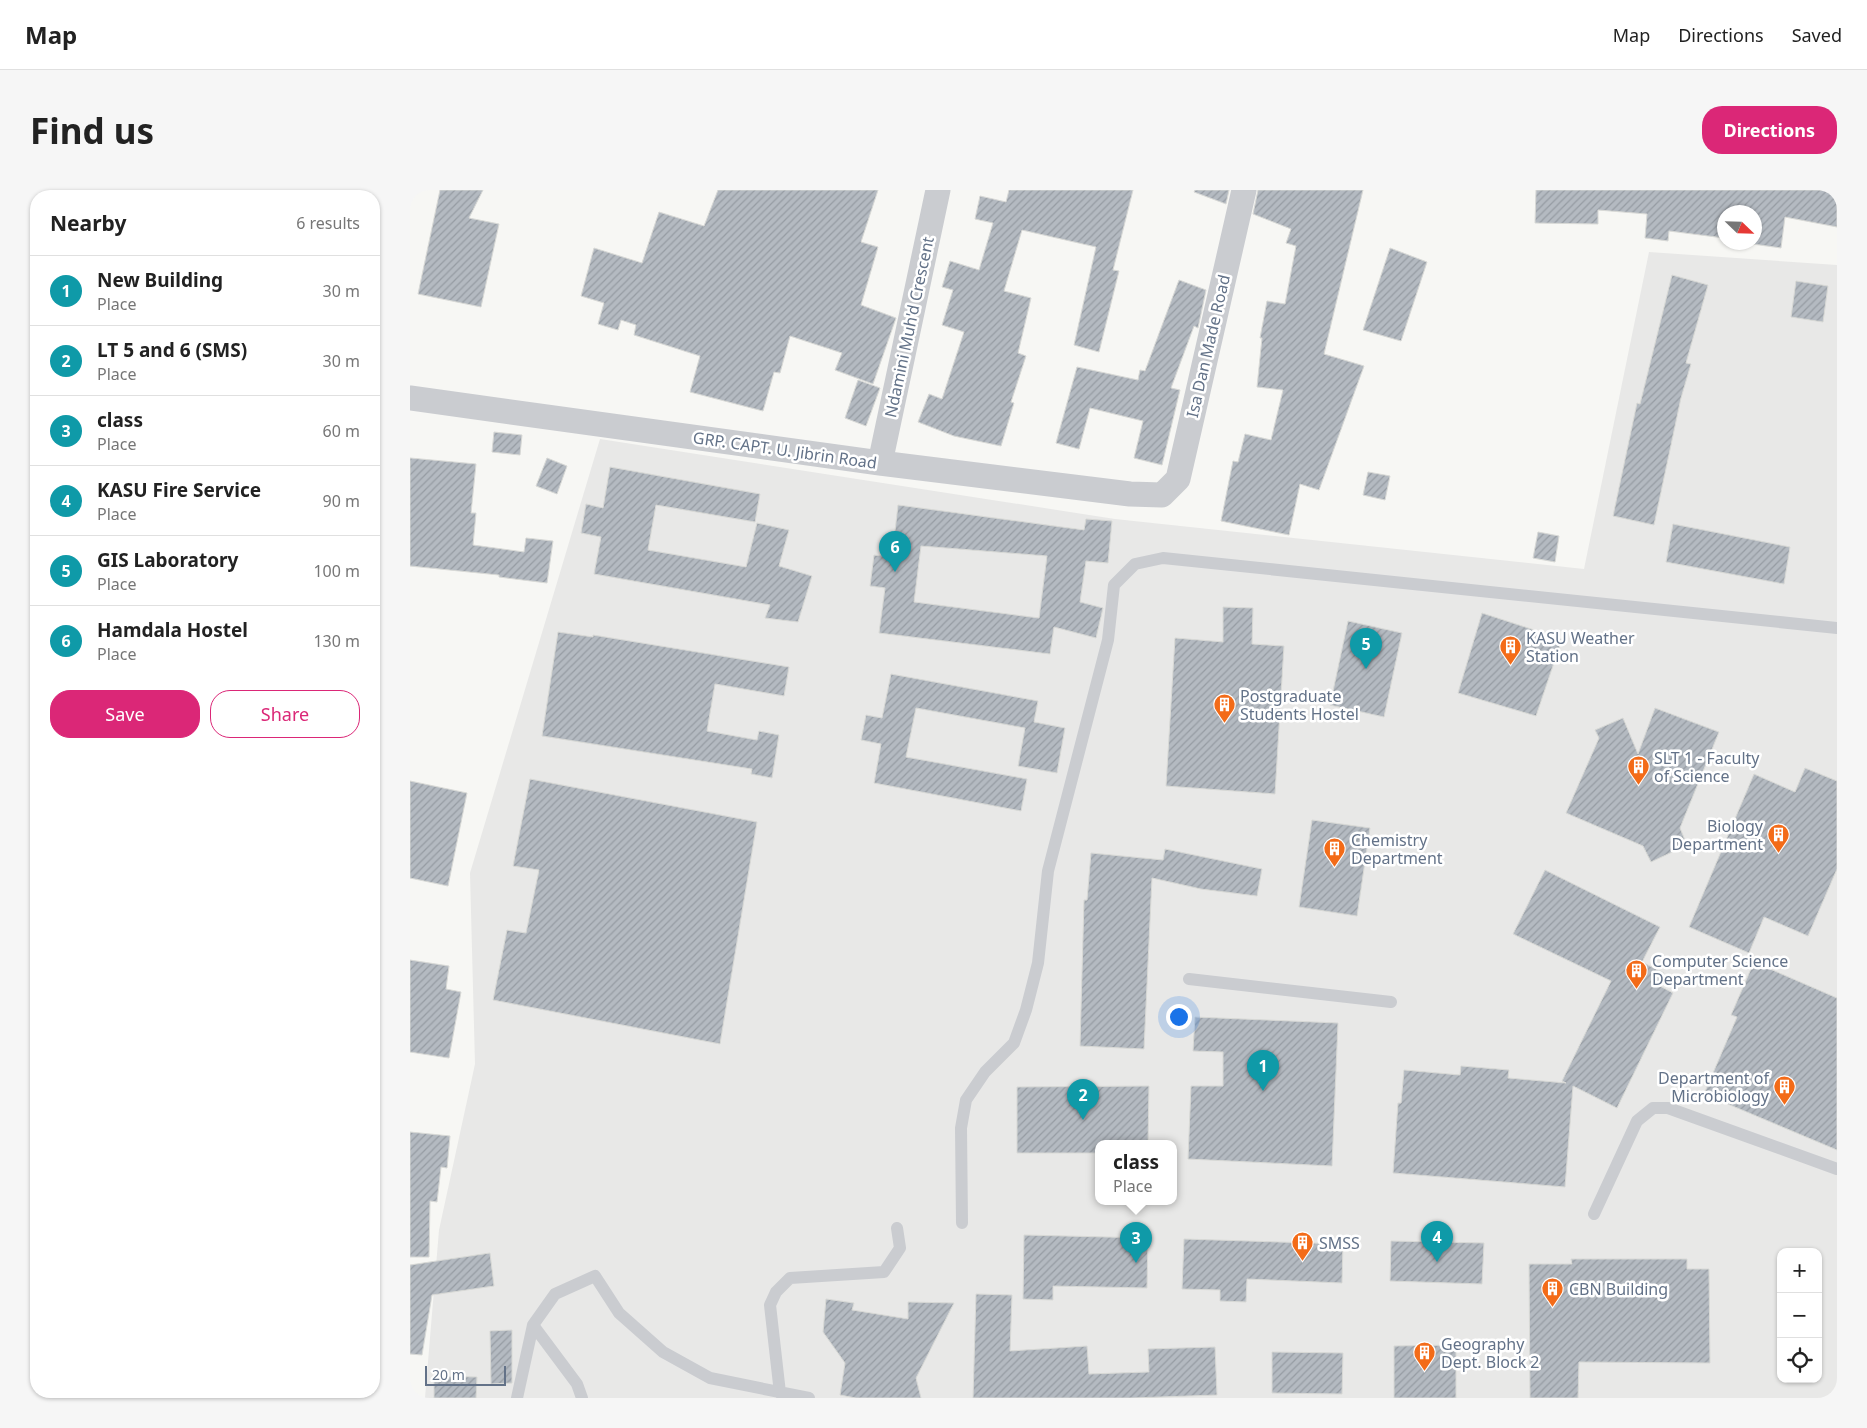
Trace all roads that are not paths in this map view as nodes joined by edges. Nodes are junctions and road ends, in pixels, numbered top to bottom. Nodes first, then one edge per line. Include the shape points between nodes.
1 (938, 190) edge
2 (1244, 190) edge
3 (410, 398) edge
4 (880, 463) junction
5 (1162, 495) joint
6 (1837, 628) edge
7 (1189, 979) dead end
8 (1390, 1002) dead end
9 (1837, 1169) edge
10 (1594, 1214) dead end
11 (962, 1223) dead end
12 (897, 1228) dead end
13 (533, 1325) junction
14 (780, 1393) junction
15 (516, 1398) edge
16 (582, 1398) edge
17 (809, 1398) edge

1 - 4 street, Ndamini Muh'd Crescent
2 - 5 street, Isa Dan Made Road via 1178,479
3 - 4 street, GRP. CAPT. U. Jibrin Road
4 - 5 street, GRP. CAPT. U. Jibrin Road via 1130,494
6 - 11 lane via 1163,558 1135,564 1114,585 1108,640 1048,872 1038,964 1026,1010 1014,1043 985,1072 966,1100 961,1128
7 - 8 lane
9 - 10 lane via 1668,1108 1653,1108 1637,1121
12 - 14 lane via 900,1248 884,1272 790,1278 776,1292 770,1305
13 - 14 lane via 555,1294 595,1276 619,1313 663,1352 710,1378
13 - 15 lane
13 - 16 lane via 577,1384
14 - 17 lane

